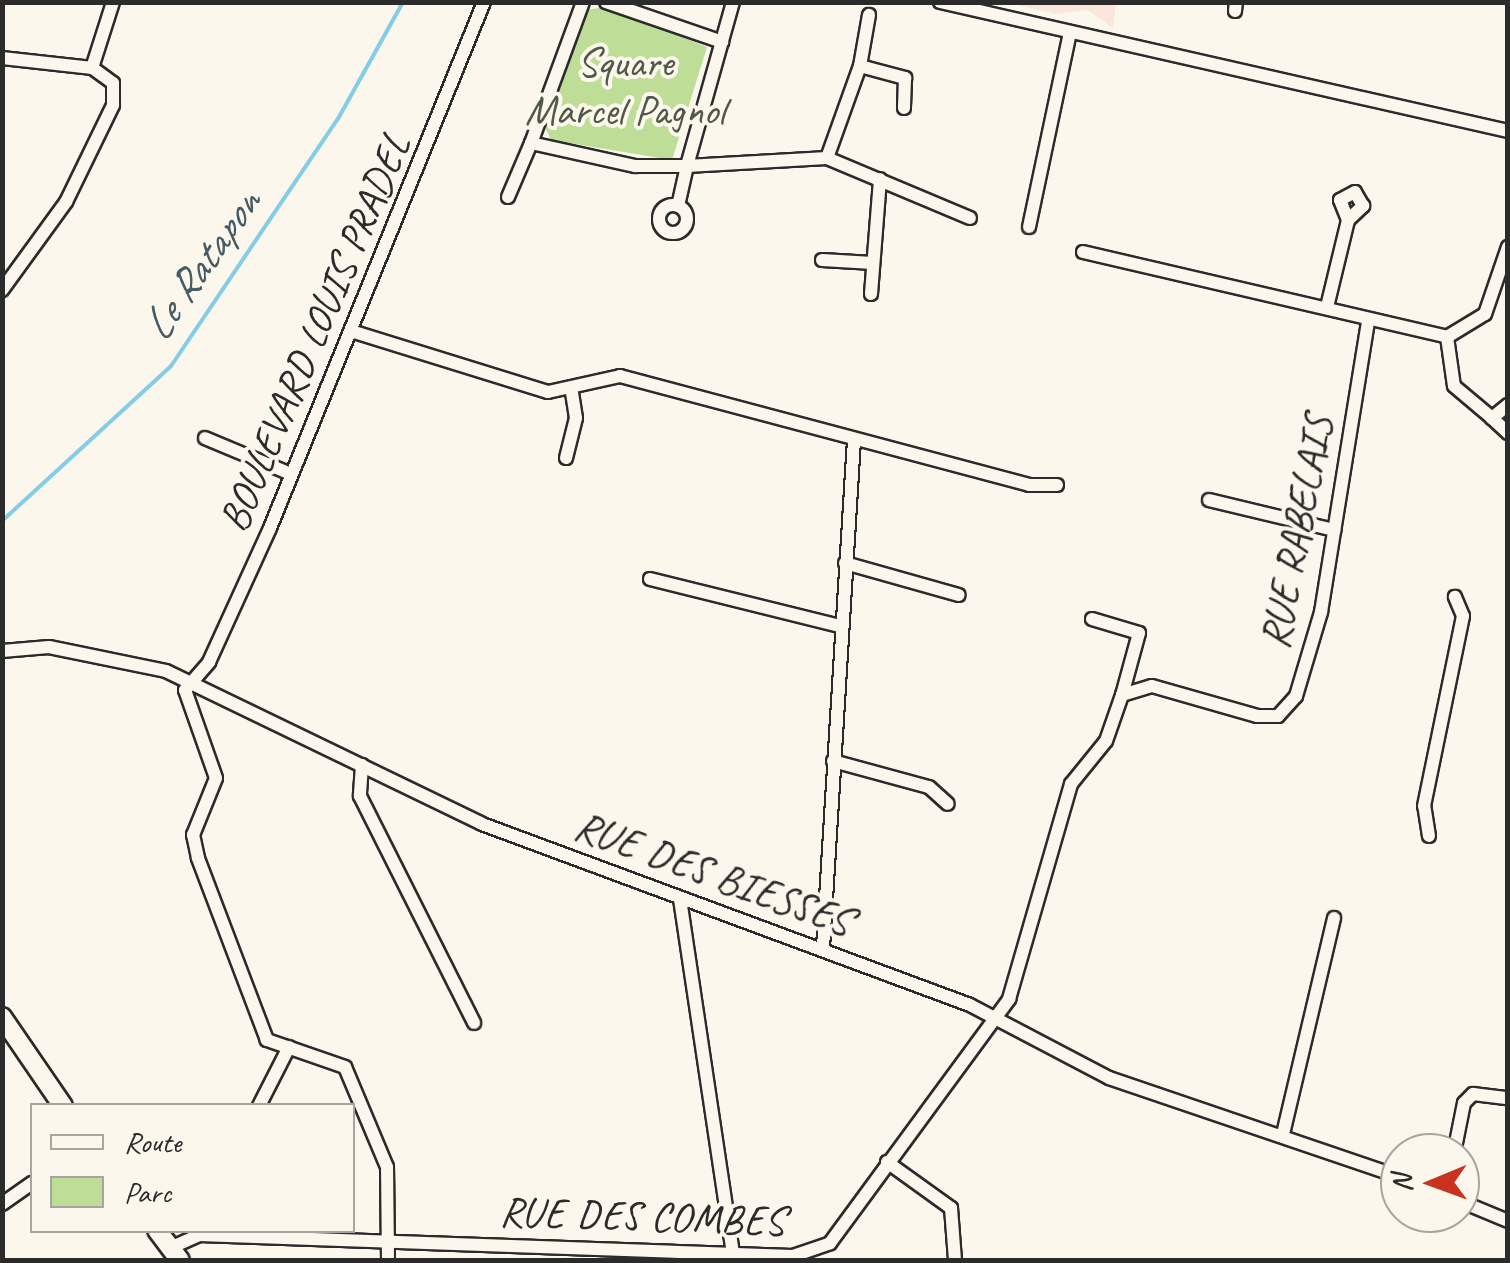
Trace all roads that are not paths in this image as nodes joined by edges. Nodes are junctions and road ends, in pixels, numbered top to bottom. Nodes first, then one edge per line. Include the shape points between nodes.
1 (114, 2) edge
2 (484, 2) edge
3 (583, 2) edge
4 (606, 2) edge
5 (733, 2) edge
6 (940, 2) edge
7 (869, 14) dead end
8 (1070, 33) junction
9 (722, 42) junction
10 (2, 58) edge
11 (860, 66) junction
12 (92, 68) junction
13 (904, 108) dead end
14 (1508, 131) edge
15 (531, 143) junction
16 (827, 158) junction
17 (687, 166) junction
18 (880, 179) junction
19 (508, 196) dead end
20 (678, 206) dead end
21 (970, 218) dead end
22 (1348, 220) dead end
23 (1029, 227) dead end
24 (1508, 247) edge
25 (1083, 252) dead end
26 (822, 260) dead end
27 (873, 263) junction
28 (2, 290) edge
29 (872, 294) dead end
30 (1327, 308) junction
31 (1368, 321) junction
32 (351, 331) junction
33 (1447, 337) junction
34 (571, 387) junction
35 (1508, 405) edge
36 (1492, 418) junction
37 (1508, 433) edge
38 (205, 438) dead end
39 (854, 440) junction
40 (566, 458) dead end
41 (292, 474) junction
42 (1057, 484) dead end
43 (1209, 500) dead end
44 (1334, 530) junction
45 (844, 564) junction
46 (650, 579) dead end
47 (958, 595) dead end
48 (1455, 598) dead end
49 (1092, 619) dead end
50 (840, 626) junction
51 (2, 651) edge
52 (191, 680) junction
53 (1122, 696) junction
54 (833, 762) junction
55 (362, 765) junction
56 (948, 804) dead end
57 (1430, 836) dead end
58 (680, 899) junction
59 (1334, 918) dead end
60 (823, 948) junction
61 (2, 1017) edge
62 (996, 1018) junction
63 (474, 1022) dead end
64 (288, 1048) junction
65 (1508, 1098) edge
66 (61, 1103) edge
67 (260, 1103) edge
68 (1458, 1133) edge
69 (1283, 1134) junction
70 (887, 1162) junction
71 (1380, 1170) edge
72 (30, 1184) edge
73 (2, 1204) edge
74 (1480, 1209) edge
75 (1508, 1221) edge
76 (159, 1233) edge
77 (388, 1241) junction
78 (175, 1254) edge
79 (732, 1254) junction
80 (585, 1255) edge
81 (676, 1256) edge
82 (759, 1258) edge
83 (388, 1260) edge
84 (955, 1260) edge

1 - 12 street
2 - 32 street, BOULEVARD LOUIS PRADEL
3 - 15 street
4 - 9 street
5 - 9 street
6 - 8 street
7 - 11 street
8 - 14 street
8 - 23 street
9 - 17 street
10 - 12 street
11 - 13 street via 906,78
11 - 16 street
12 - 28 street via 113,83 113,105 66,202
15 - 17 street via 635,166
15 - 19 street
16 - 17 street
16 - 18 street
17 - 20 street
18 - 21 street
18 - 27 street
22 - 30 street
24 - 33 street via 1485,314
25 - 30 street
26 - 27 street
27 - 29 street
30 - 31 street
31 - 33 street
31 - 44 street, RUE RABELAIS
32 - 34 street via 548,392
32 - 41 street, BOULEVARD LOUIS PRADEL
33 - 36 street via 1454,386
34 - 39 street via 620,376
34 - 40 street via 576,418
35 - 36 street
36 - 37 street
38 - 41 street
39 - 42 street
39 - 45 street
41 - 52 street, BOULEVARD LOUIS PRADEL via 208,662
43 - 44 street
44 - 53 street, RUE RABELAIS via 1321,612 1288,708 1257,716 1152,686
45 - 47 street
45 - 50 street
46 - 50 street
48 - 57 street via 1463,616 1424,806
49 - 53 street via 1139,633
50 - 54 street
51 - 52 street, RUE DES BIESSES via 80,651
52 - 55 street, RUE DES BIESSES
52 - 64 street via 184,704 216,778 193,835 198,858 267,1040
53 - 62 street via 1106,740 1071,784
54 - 56 street via 929,787
54 - 60 street
55 - 58 street, RUE DES BIESSES via 482,824
55 - 63 street via 360,796
58 - 60 street, RUE DES BIESSES
58 - 79 street
59 - 69 street
60 - 62 street, RUE DES BIESSES
61 - 66 main road
62 - 69 street, RUE DES BIESSES via 1109,1078
62 - 70 street, RUE DES COMBES
64 - 67 street
64 - 77 street via 345,1067 387,1167
65 - 68 street via 1474,1094 1464,1102
69 - 71 street, RUE DES BIESSES
70 - 82 street, RUE DES COMBES via 830,1244 812,1254
70 - 84 street via 950,1208
72 - 73 street
74 - 75 street
76 - 78 main road
77 - 78 street, RUE DES COMBES via 199,1235
77 - 80 street, RUE DES COMBES
77 - 83 street
79 - 81 street, RUE DES COMBES
79 - 82 street, RUE DES COMBES
80 - 81 street, RUE DES COMBES

